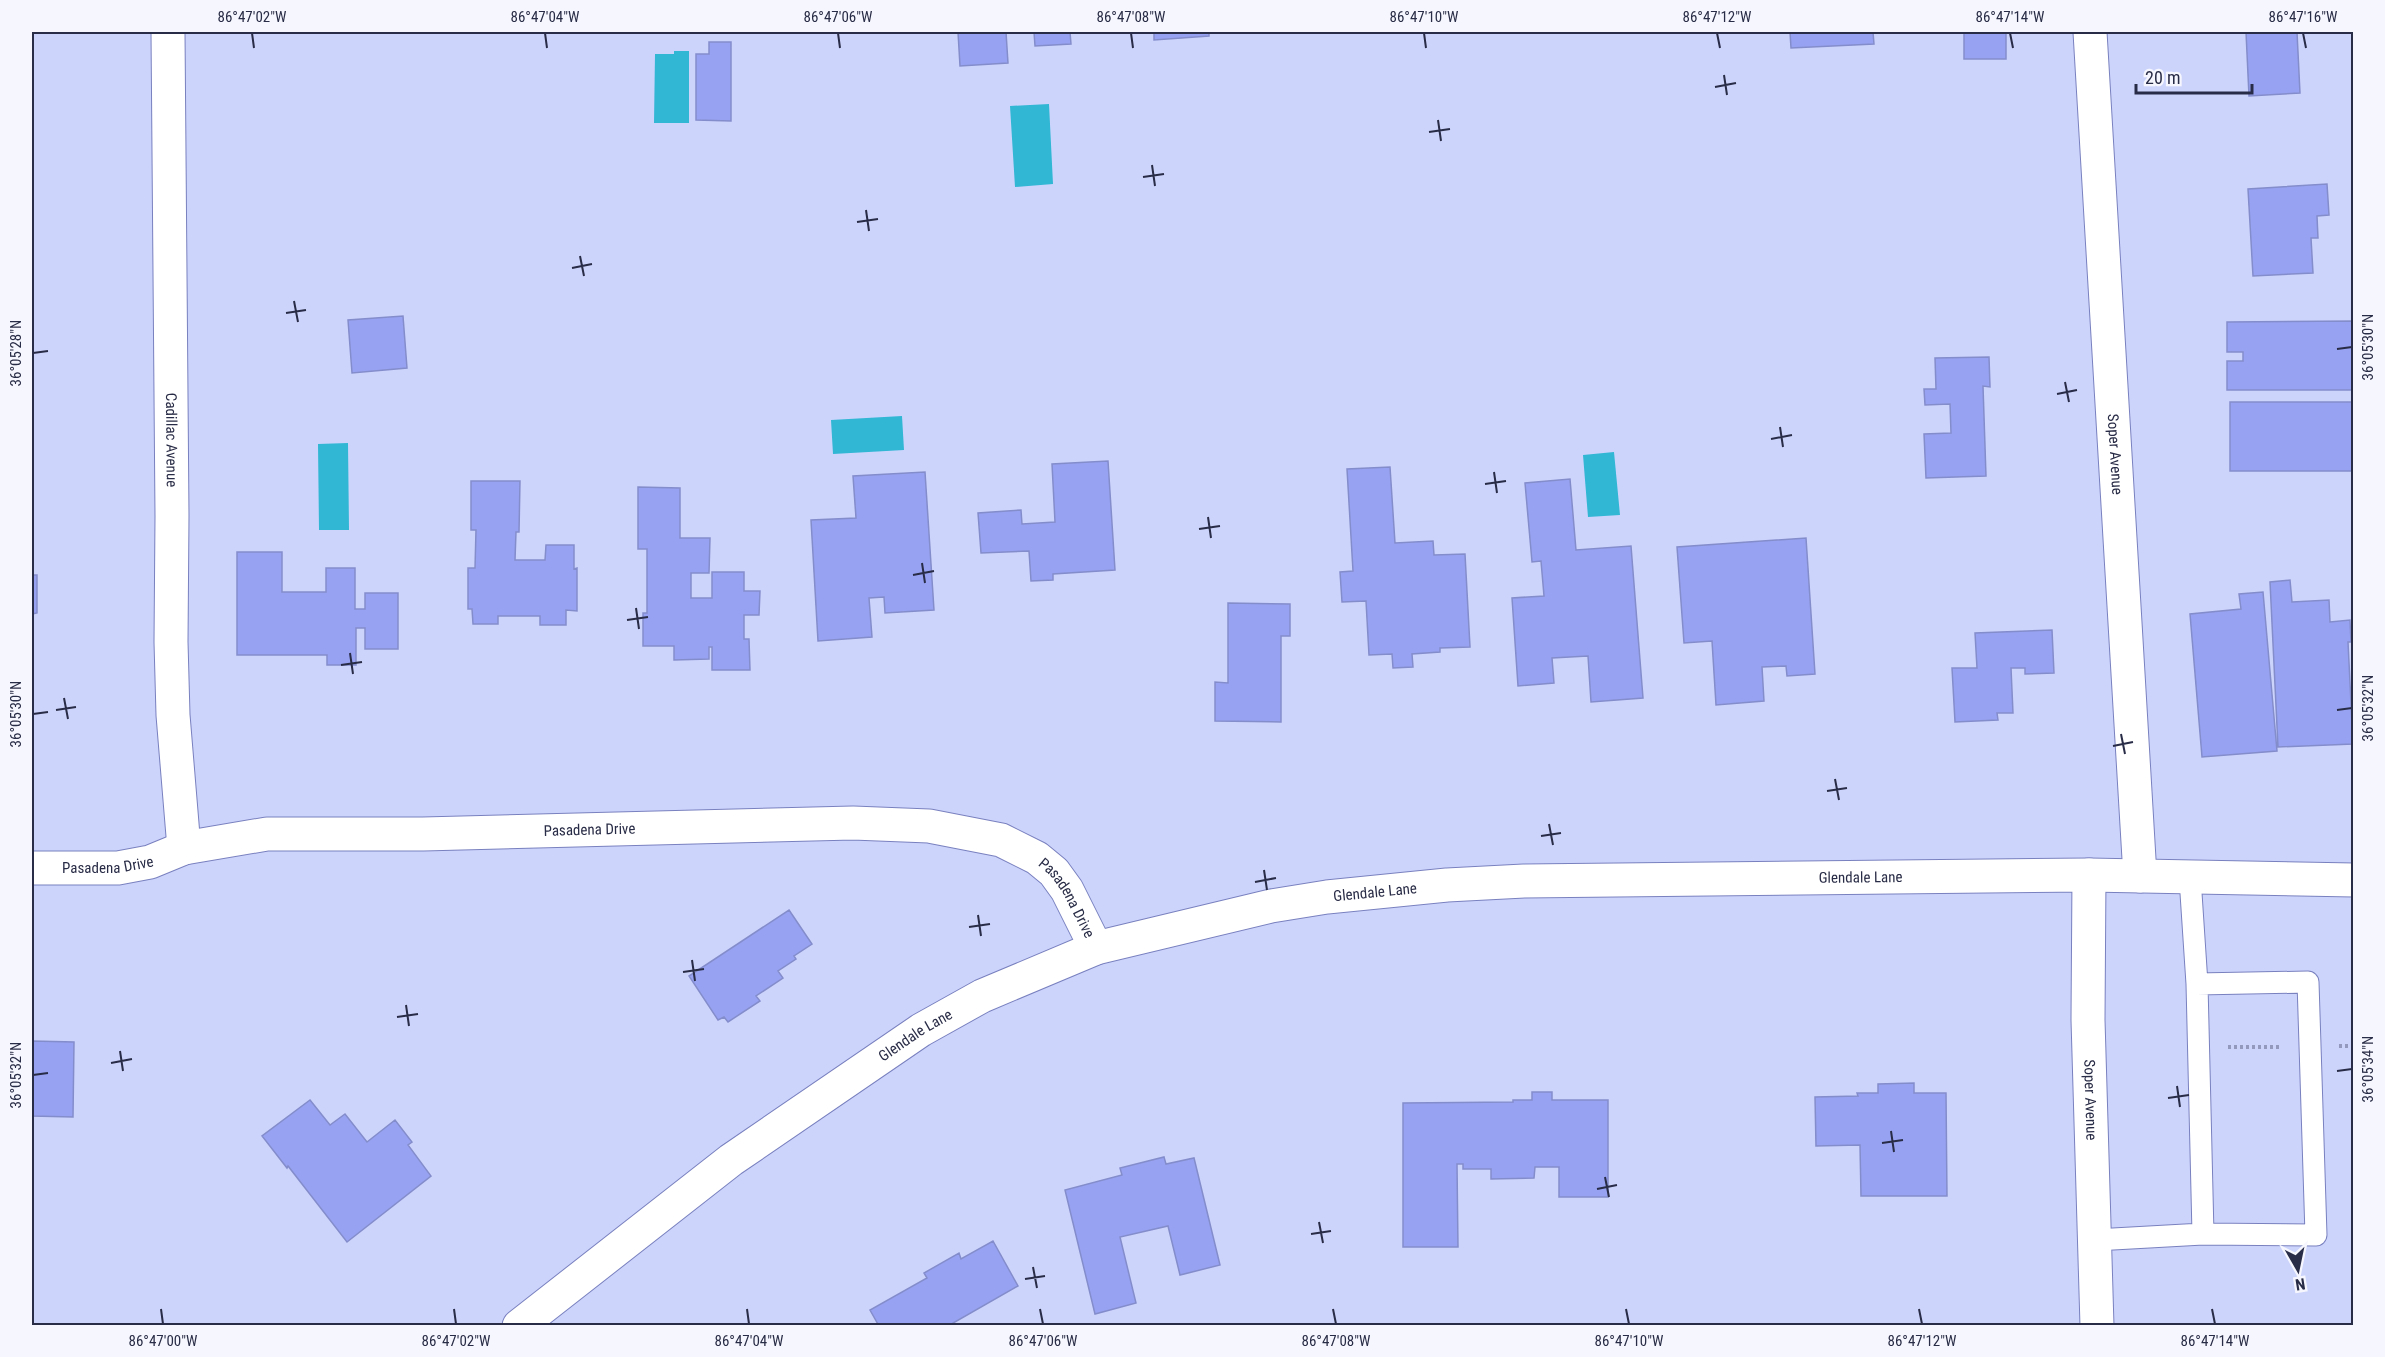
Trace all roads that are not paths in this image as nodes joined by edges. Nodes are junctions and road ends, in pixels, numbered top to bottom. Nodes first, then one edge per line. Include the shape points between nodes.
1 (168, 32) edge
2 (2090, 32) edge
3 (184, 848) junction
4 (32, 868) edge
5 (2089, 875) junction
6 (2140, 876) junction
7 (2190, 878) junction
8 (2354, 880) edge
9 (1096, 948) junction
10 (2197, 984) junction
11 (2203, 1234) junction
12 (2095, 1240) junction
13 (519, 1326) edge
14 (2097, 1326) edge

1 - 3 street, Cadillac Avenue via 171,642
2 - 6 street, Soper Avenue
3 - 4 street, Pasadena Drive via 150,862 118,868
3 - 9 street, Pasadena Drive via 267,834 853,823 929,826 1001,840 1037,858 1067,890
5 - 6 street, Glendale Lane
5 - 9 street, Glendale Lane via 1615,879 1447,885 1271,906
5 - 12 street, Soper Avenue via 2088,1020
6 - 7 street, Glendale Lane
7 - 8 street, Glendale Lane
7 - 10 lane
9 - 13 street, Glendale Lane via 982,996 921,1030 731,1160
10 - 11 lane
10 - 11 lane via 2308,982 2316,1234
11 - 12 lane
12 - 14 street, Soper Avenue

